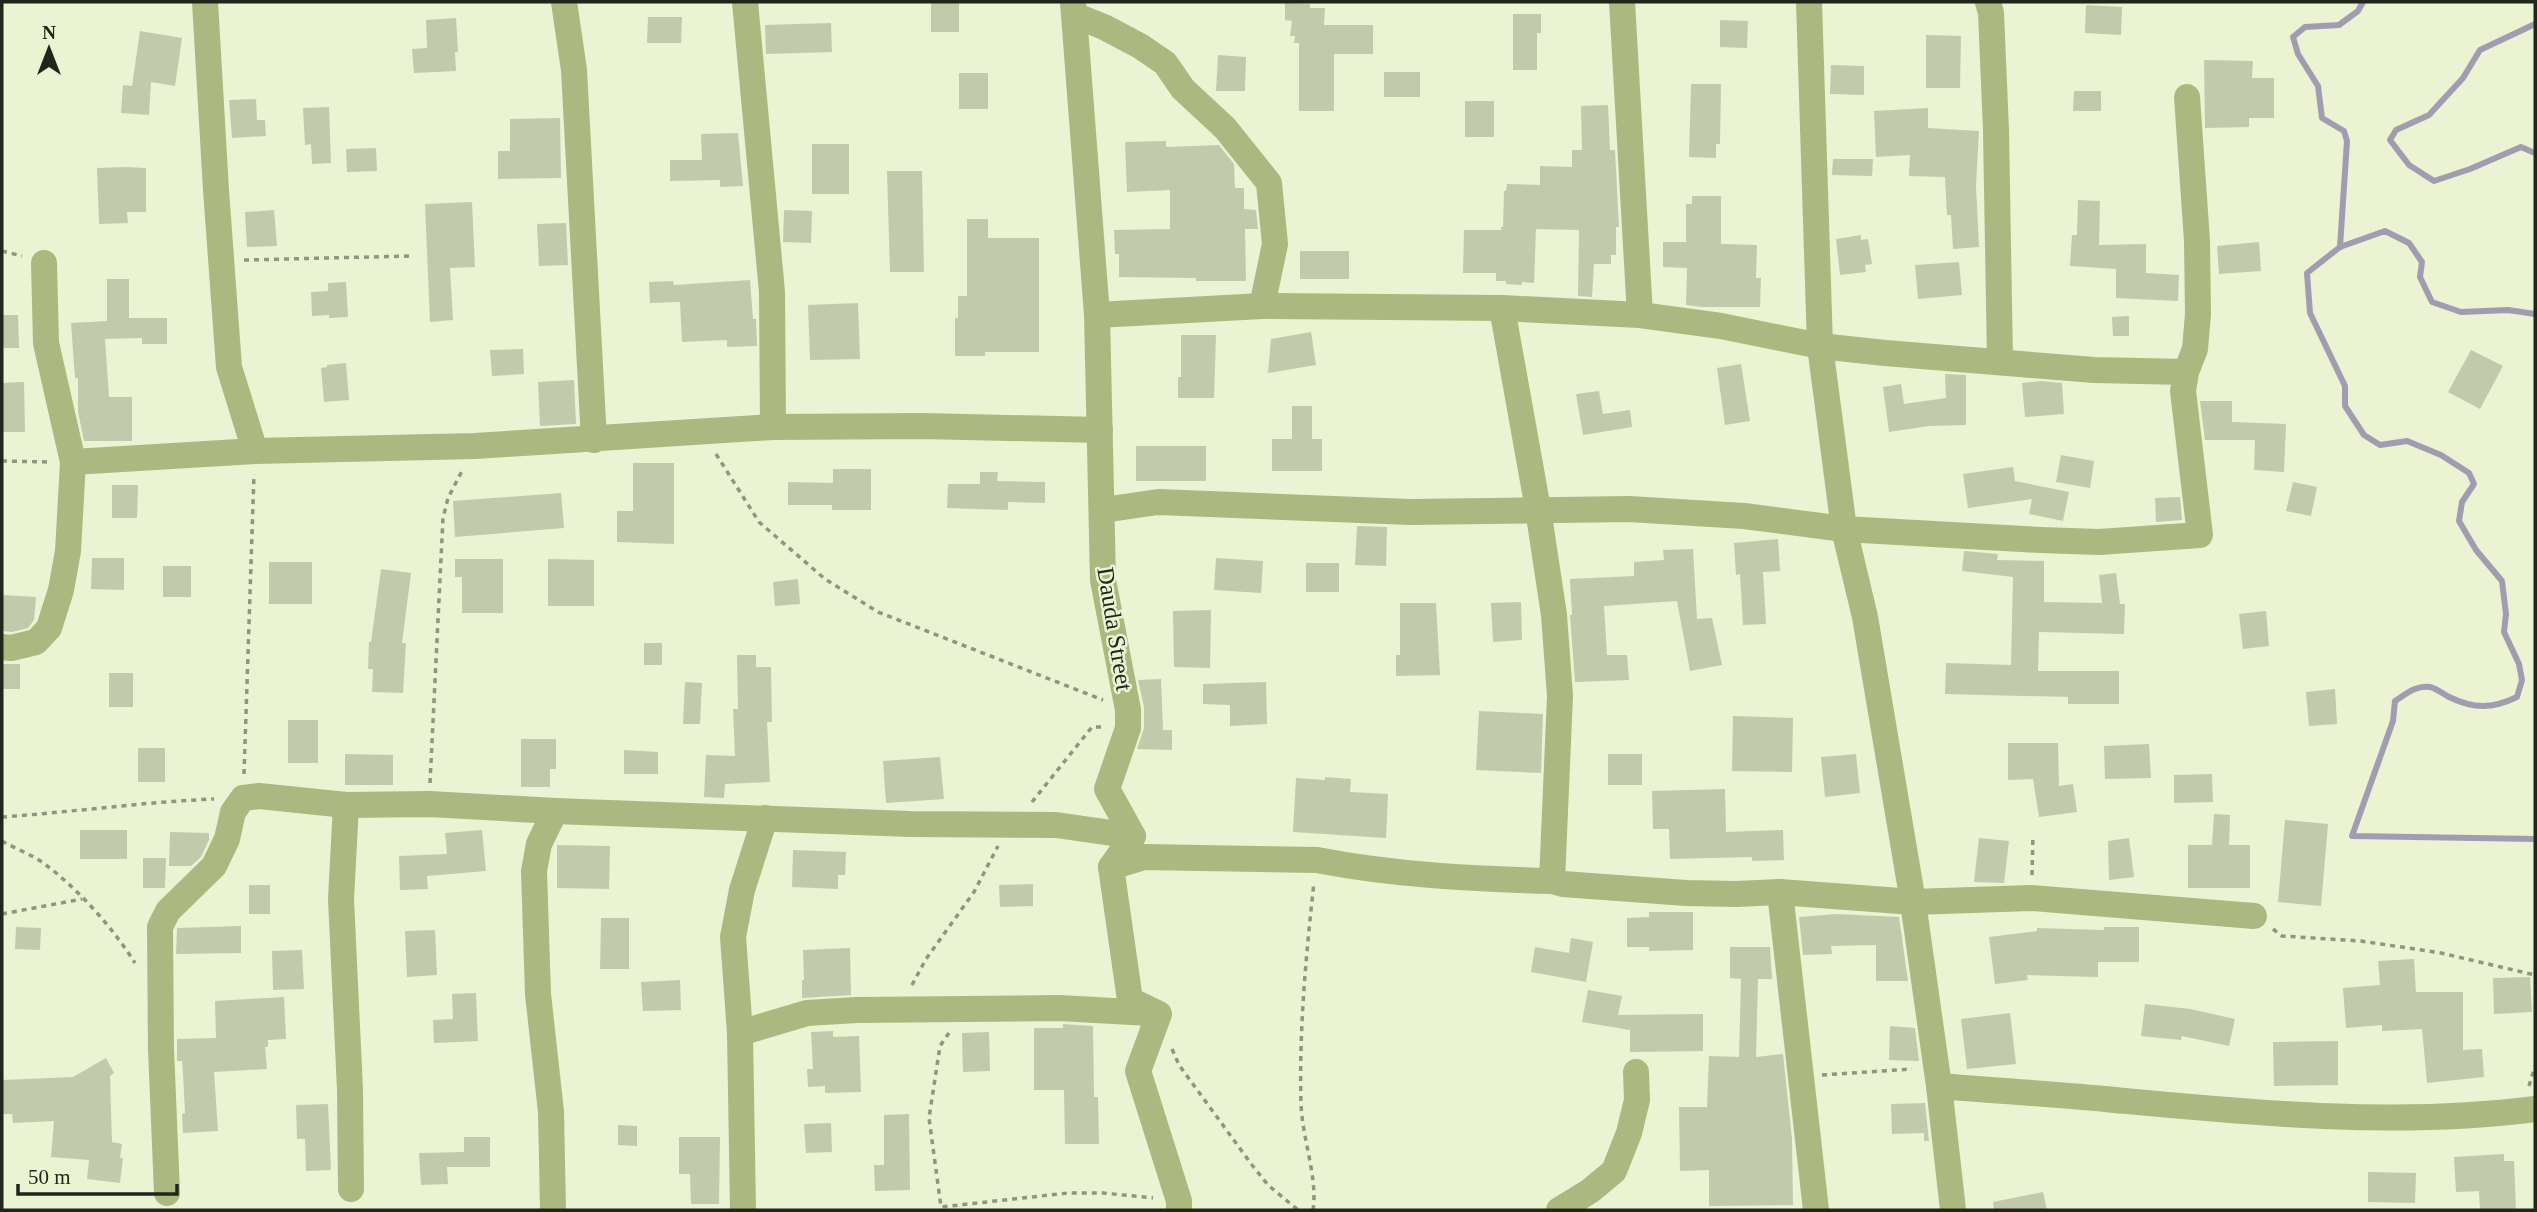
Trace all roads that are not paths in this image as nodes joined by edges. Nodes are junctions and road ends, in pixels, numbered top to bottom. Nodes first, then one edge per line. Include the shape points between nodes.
1 (205, 2) edge
2 (564, 2) edge
3 (745, 2) edge
4 (1622, 2) edge
5 (1810, 2) edge
6 (1988, 2) edge
7 (1073, 8) edge
8 (2187, 97) dead end
9 (44, 263) dead end
10 (1262, 306) junction
11 (1502, 307) junction
12 (1097, 315) junction
13 (1640, 315) junction
14 (1820, 346) junction
15 (2000, 362) junction
16 (2186, 372) junction
17 (773, 427) junction
18 (1100, 430) junction
19 (594, 440) junction
20 (255, 451) junction
21 (73, 462) junction
22 (1538, 509) junction
23 (1102, 510) junction
24 (1844, 529) junction
25 (2, 648) edge
26 (346, 805) junction
27 (555, 811) junction
28 (765, 818) junction
29 (1133, 836) junction
30 (1111, 867) junction
31 (1552, 881) junction
32 (1780, 892) junction
33 (1913, 902) junction
34 (2254, 916) road end
35 (1157, 1018) junction
36 (740, 1033) junction
37 (1636, 1072) dead end
38 (1938, 1077) junction
39 (2535, 1110) edge
40 (351, 1189) dead end
41 (167, 1193) dead end
42 (1179, 1206) edge
43 (553, 1210) edge
44 (743, 1210) edge
45 (1559, 1210) edge
46 (1816, 1210) edge
47 (1953, 1210) edge

1 - 20 street via 229,368
2 - 19 street via 573,70
3 - 17 street via 772,292
4 - 13 street
5 - 14 street
6 - 15 street via 1996,130
7 - 10 street via 1165,63 1269,183 1275,244
7 - 12 street, Dauda Street
8 - 16 street via 2198,314 2195,349
9 - 21 street via 46,343
10 - 11 street
10 - 12 street
11 - 13 street
11 - 22 street
12 - 18 street, Dauda Street
13 - 14 street
14 - 15 street
14 - 24 street
15 - 16 street
16 - 24 street via 2183,391 2200,535 2099,542
17 - 18 street
17 - 19 street
18 - 23 street, Dauda Street
19 - 20 street
20 - 21 street
21 - 25 street via 68,551 49,628 36,642
22 - 23 street via 1410,512 1158,502
22 - 24 street via 1629,509
22 - 31 street via 1554,615 1560,696
23 - 29 street, Dauda Street via 1102,580 1128,719 1107,789
24 - 33 street via 1865,617
26 - 27 street
26 - 40 street via 341,899
26 - 41 street via 243,798 233,812 214,866 168,911 160,927
27 - 28 street
27 - 43 street via 539,844 534,871
28 - 29 street via 1056,825
28 - 36 street via 742,890 733,937
29 - 30 street
30 - 31 street via 1144,857 1317,860 1480,879
30 - 35 street via 1130,1000
31 - 32 street via 1686,893
32 - 33 street
32 - 46 street
33 - 34 street via 2031,898
33 - 38 street
35 - 36 street via 1059,1008 900,1009 807,1013
35 - 42 street via 1138,1071
36 - 44 street
37 - 45 street via 1637,1100 1614,1171
38 - 39 street via 2214,1110 2399,1118
38 - 47 street

